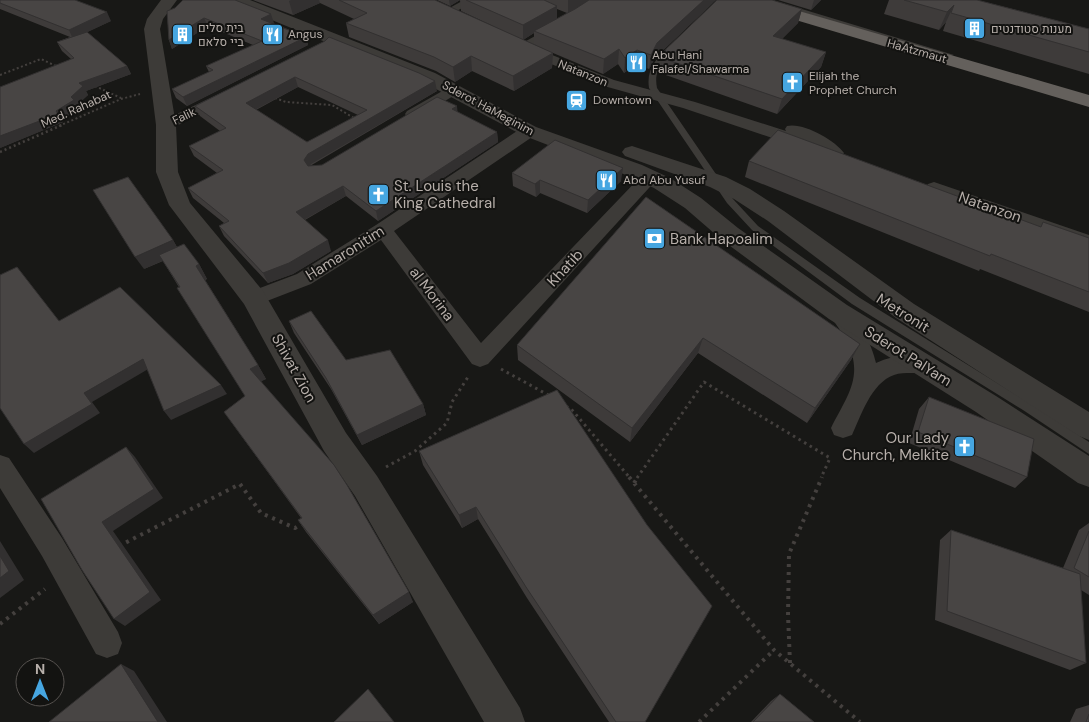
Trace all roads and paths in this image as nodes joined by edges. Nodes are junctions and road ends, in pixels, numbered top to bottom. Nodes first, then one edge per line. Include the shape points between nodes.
1 (169, 0) edge
2 (236, 0) edge
3 (472, 0) edge
4 (744, 0) edge
5 (765, 0) edge
6 (795, 0) edge
7 (431, 4) edge
8 (449, 11) junction
9 (466, 19) edge
10 (561, 25) edge
11 (322, 35) junction
12 (506, 38) edge
13 (680, 41) edge
14 (523, 46) junction
15 (64, 71) edge
16 (0, 75) edge
17 (88, 83) edge
18 (1089, 84) edge
19 (248, 85) joint
20 (162, 88) junction
21 (453, 90) junction
22 (658, 96) junction
23 (1089, 96) edge
24 (121, 99) junction
25 (1089, 101) edge
26 (356, 119) edge
27 (397, 124) edge
28 (166, 125) junction
29 (529, 130) junction
30 (0, 152) edge
31 (842, 156) edge
32 (650, 177) junction
33 (914, 181) edge
34 (718, 182) junction
35 (776, 216) junction
36 (735, 224) junction
37 (383, 230) junction
38 (1089, 242) edge
39 (254, 298) junction
40 (838, 312) junction
41 (480, 358) junction
42 (921, 365) junction
43 (865, 384) junction
44 (553, 397) edge
45 (561, 401) edge
46 (1089, 427) edge
47 (843, 428) dead end
48 (1089, 449) edge
49 (0, 466) edge
50 (1089, 473) edge
51 (361, 481) junction
52 (634, 483) junction
53 (311, 518) edge
54 (117, 547) edge
55 (66, 572) junction
56 (0, 624) edge
57 (106, 643) dead end
58 (774, 650) junction
59 (790, 664) junction
60 (506, 722) edge
61 (699, 722) edge
62 (860, 722) edge

1 - 20 street, Shivat Zion via 152,29
2 - 11 street, Sderot HaMeginim
3 - 8 street
4 - 25 highway, HaAtzmaut
5 - 23 lane
6 - 18 highway, HaAtzmaut
7 - 8 street
8 - 9 street
10 - 14 street
11 - 21 street, Sderot HaMeginim
11 - 34 street, Sderot HaMeginim via 467,79 550,124
12 - 14 street, Natanzon
13 - 22 lane via 654,67 652,81
14 - 22 street, Natanzon via 608,83
15 - 16 path via 41,58
17 - 24 path
19 - 26 path via 286,102 332,105
19 - 28 street, Falik
20 - 24 path, Med. Rahabat
20 - 28 street, Shivat Zion
21 - 27 street
21 - 29 street, Sderot HaMeginim
22 - 31 street, Natanzon
22 - 34 lane, Metronit
24 - 30 path, Med. Rahabat
28 - 39 street, Shivat Zion via 166,172 180,205
29 - 32 street, Sderot HaMeginim
29 - 37 street, Hamaronitim
32 - 36 street, Sderot HaMeginim via 693,204
32 - 41 street, Khatib
33 - 38 street, Natanzon
34 - 35 street, Sderot HaMeginim
34 - 36 lane, Metronit
35 - 36 street via 759,211
35 - 46 street via 906,310
36 - 40 street, Sderot PalYam
36 - 48 lane, Metronit via 770,240 856,301
37 - 39 street, Hamaronitim via 304,280
37 - 41 street, al Morina
39 - 51 street, Shivat Zion via 335,442
40 - 42 street, Sderot PalYam
40 - 43 street via 862,348 866,364
41 - 44 path
41 - 51 path via 452,402 447,422 415,451
42 - 43 street via 899,364 882,368
42 - 50 street, Sderot PalYam
43 - 47 street
45 - 52 path via 573,410
49 - 55 street
51 - 60 street, Shivat Zion
52 - 58 path
52 - 59 path via 704,382 830,458 789,554
53 - 54 path via 295,528 261,513 240,484
55 - 56 path
55 - 57 street
58 - 59 path
58 - 61 path
59 - 62 path

